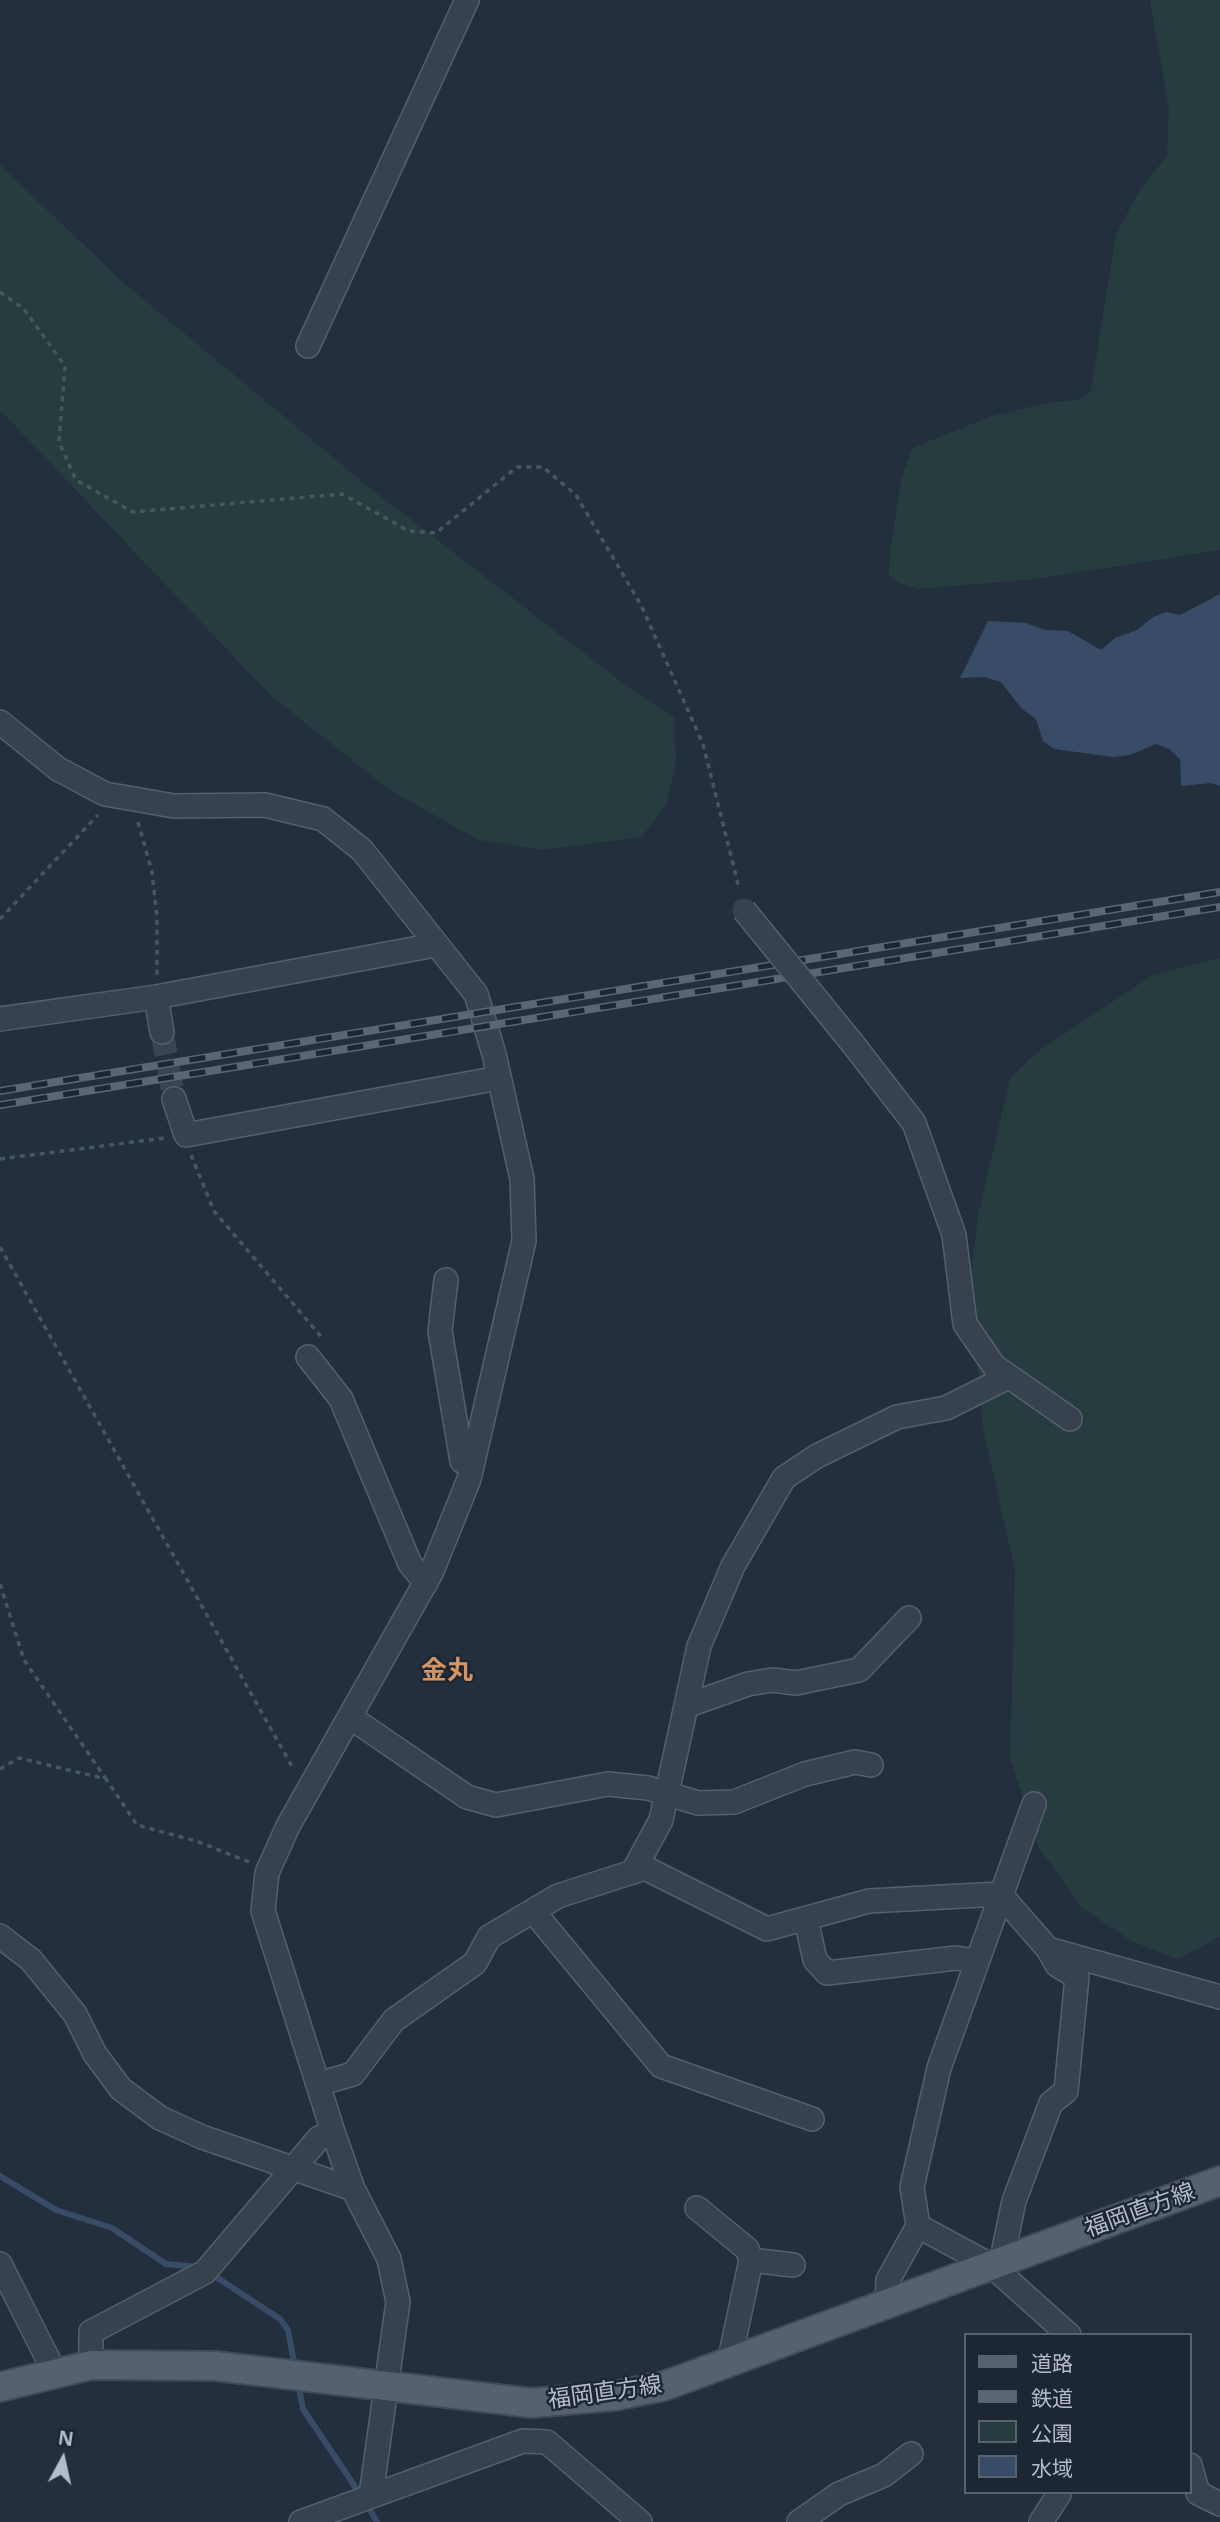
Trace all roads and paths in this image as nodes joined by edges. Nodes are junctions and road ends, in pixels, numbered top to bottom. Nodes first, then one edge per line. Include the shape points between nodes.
1 (467, 0) edge
2 (0, 292) edge
3 (308, 346) dead end
4 (0, 722) edge
5 (105, 794) junction
6 (137, 800) junction
7 (744, 910) joint
8 (0, 919) edge
9 (435, 945) junction
10 (156, 997) junction
11 (0, 1019) edge
12 (162, 1032) tunnel mouth
13 (499, 1077) junction
14 (174, 1099) tunnel mouth
15 (187, 1135) junction
16 (0, 1159) edge
17 (0, 1247) edge
18 (446, 1280) dead end
19 (308, 1356) dead end
20 (1008, 1377) junction
21 (1070, 1419) dead end
22 (472, 1466) junction
23 (425, 1583) junction
24 (0, 1584) edge
25 (909, 1618) dead end
26 (686, 1706) junction
27 (350, 1717) junction
28 (871, 1765) dead end
29 (0, 1769) edge
30 (106, 1779) junction
31 (307, 1793) junction
32 (666, 1793) junction
33 (1034, 1804) dead end
34 (633, 1872) junction
35 (267, 1873) junction
36 (1000, 1894) junction
37 (533, 1911) junction
38 (806, 1919) junction
39 (0, 1936) edge
40 (1048, 1949) junction
41 (975, 1961) junction
42 (1220, 1997) edge
43 (318, 2084) junction
44 (812, 2119) dead end
45 (333, 2132) junction
46 (293, 2168) junction
47 (1220, 2181) edge
48 (353, 2189) junction
49 (697, 2208) dead end
50 (918, 2226) junction
51 (751, 2260) junction
52 (1000, 2263) junction
53 (0, 2264) edge
54 (793, 2265) dead end
55 (887, 2305) junction
56 (1067, 2333) edge
57 (729, 2363) junction
58 (91, 2365) junction
59 (54, 2371) junction
60 (388, 2386) junction
61 (0, 2387) edge
62 (911, 2454) dead end
63 (1192, 2472) edge
64 (1059, 2494) edge
65 (371, 2496) junction
66 (1220, 2504) edge
67 (300, 2522) edge
68 (639, 2522) edge
69 (799, 2522) edge
70 (1041, 2522) edge

1 - 3 street
2 - 7 path via 24,309 65,366 59,442 76,480 133,512 342,494 409,531 436,533 517,467 543,467 576,495 641,605 703,744
4 - 5 street via 58,769
5 - 6 street
5 - 8 path via 102,811
6 - 9 street via 174,806 265,805 323,819 362,850
6 - 10 path via 157,917
7 - 20 street, bridge via 915,1123 954,1235 965,1324 994,1366
9 - 10 street
9 - 13 street via 476,994
10 - 11 street
10 - 12 street
13 - 15 street
13 - 22 street via 522,1179 524,1241
14 - 15 street
15 - 16 path
17 - 31 path
18 - 22 street via 440,1331 462,1461
19 - 23 street via 341,1399 410,1564
20 - 21 street
20 - 26 street via 946,1408 897,1417 817,1456 784,1478 733,1566 699,1646
22 - 23 street via 451,1529
23 - 27 street
24 - 30 path via 24,1660
25 - 26 street via 859,1670 796,1683 748,1684
26 - 32 street
27 - 31 street
27 - 32 street via 467,1797 496,1805 608,1784
28 - 32 street via 855,1762 805,1774 734,1802 698,1803
29 - 30 path via 19,1758
30 - 35 path via 137,1825 239,1856
31 - 35 street
32 - 34 street via 661,1820
33 - 36 street
34 - 37 street via 558,1896
34 - 38 street via 645,1868 767,1929
35 - 43 street via 263,1911
36 - 38 street via 869,1901
36 - 40 street
36 - 41 street
37 - 43 street via 489,1937 475,1963 394,2020 353,2074
37 - 44 street via 661,2066
38 - 41 street via 815,1960 827,1973 956,1958
39 - 46 street via 31,1960 75,2014 95,2054 121,2089 160,2118
40 - 42 street
40 - 52 street via 1057,1965 1077,1977 1066,2091 1051,2103 1014,2200
41 - 50 street via 939,2068 912,2187
43 - 45 street
45 - 46 street via 319,2138
45 - 48 street
46 - 48 street
46 - 58 street via 205,2272 91,2332
47 - 52 main road, 福岡直方線
48 - 60 street via 389,2259 398,2302
49 - 51 street via 747,2249
50 - 52 street
50 - 55 street via 888,2280
51 - 54 street
51 - 57 street
52 - 55 main road, 福岡直方線
52 - 56 street
53 - 59 street
55 - 57 main road, 福岡直方線
57 - 60 main road, 福岡直方線 via 664,2386 614,2396 532,2403
58 - 59 main road, 福岡直方線
58 - 60 main road, 福岡直方線 via 215,2365
59 - 61 main road, 福岡直方線
60 - 65 street
62 - 69 street via 884,2475 839,2494
63 - 66 street via 1198,2493
64 - 70 street
65 - 67 street
65 - 68 street via 523,2441 547,2442

